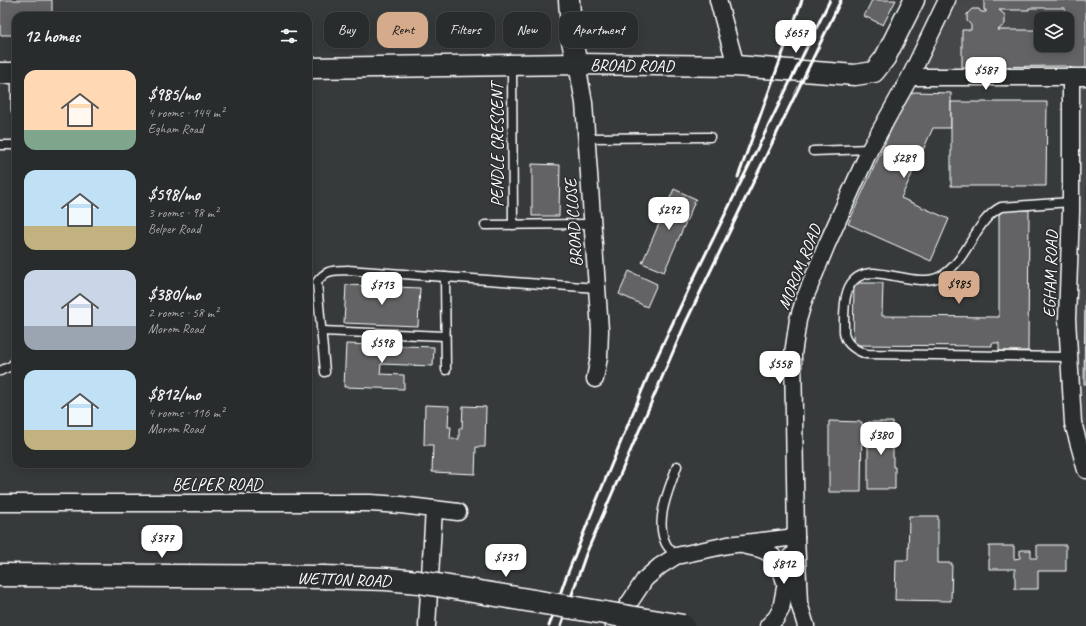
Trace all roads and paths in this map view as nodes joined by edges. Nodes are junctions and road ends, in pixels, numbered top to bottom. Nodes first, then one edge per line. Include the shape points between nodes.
1 (569, 0) edge
2 (718, 0) edge
3 (914, 0) edge
4 (947, 0) edge
5 (577, 64) junction
6 (512, 66) junction
7 (736, 66) junction
8 (312, 68) edge
9 (0, 73) edge
10 (12, 73) edge
11 (910, 77) junction
12 (1078, 77) edge
13 (710, 137) dead end
14 (586, 138) junction
15 (0, 146) edge
16 (12, 146) edge
17 (870, 150) junction
18 (813, 151) dead end
19 (1071, 202) junction
20 (592, 224) junction
21 (485, 225) dead end
22 (513, 225) junction
23 (445, 277) junction
24 (597, 288) junction
25 (321, 331) junction
26 (445, 336) junction
27 (1070, 357) junction
28 (12, 365) edge
29 (0, 370) edge
30 (446, 370) dead end
31 (325, 372) dead end
32 (595, 379) dead end
33 (677, 466) dead end
34 (1086, 470) edge
35 (0, 503) edge
36 (434, 509) junction
37 (458, 512) dead end
38 (796, 537) junction
39 (728, 545) junction
40 (676, 556) junction
41 (0, 575) edge
42 (785, 582) junction
43 (427, 626) edge
44 (614, 626) edge
45 (684, 626) edge
46 (768, 626) edge
47 (806, 626) edge

1 - 5 street via 572,41
2 - 7 street
3 - 7 street, BROAD ROAD via 885,58 874,72 855,75
4 - 11 street, MOROM ROAD
5 - 6 street, BROAD ROAD
5 - 7 street, BROAD ROAD
5 - 14 street, BROAD CLOSE via 584,103
6 - 8 street, BROAD ROAD
6 - 22 lane, PENDLE CRESCENT
9 - 10 street
11 - 12 street
11 - 17 street, MOROM ROAD
12 - 19 street, EGHAM ROAD
13 - 14 lane
14 - 20 street, BROAD CLOSE
15 - 16 lane
17 - 18 lane
17 - 38 street, MOROM ROAD via 824,251 798,320 793,354
19 - 27 street, EGHAM ROAD via 1067,319
19 - 27 lane via 997,209 981,226 963,256 943,275 932,280 874,273 860,276 850,283 845,298 844,334 848,344 866,354
20 - 22 lane
20 - 24 street, BROAD CLOSE
21 - 22 lane
23 - 24 lane
23 - 25 lane via 347,270 324,274 317,282
23 - 26 lane
24 - 32 street, BROAD CLOSE via 600,330
25 - 26 lane
25 - 31 lane
26 - 30 lane
27 - 34 street, EGHAM ROAD via 1073,423
28 - 29 lane
33 - 40 lane via 661,520 666,545
35 - 36 street, BELPER ROAD via 370,504
36 - 37 street, BELPER ROAD
36 - 43 street
38 - 39 street
38 - 42 street, MOROM ROAD
38 - 47 street, MOROM ROAD via 799,603
39 - 40 street
39 - 42 street via 760,548 768,553 777,560
40 - 44 street via 645,579
41 - 45 main road, WETTON ROAD, bridge via 386,579 498,594
42 - 46 street, MOROM ROAD via 781,609

